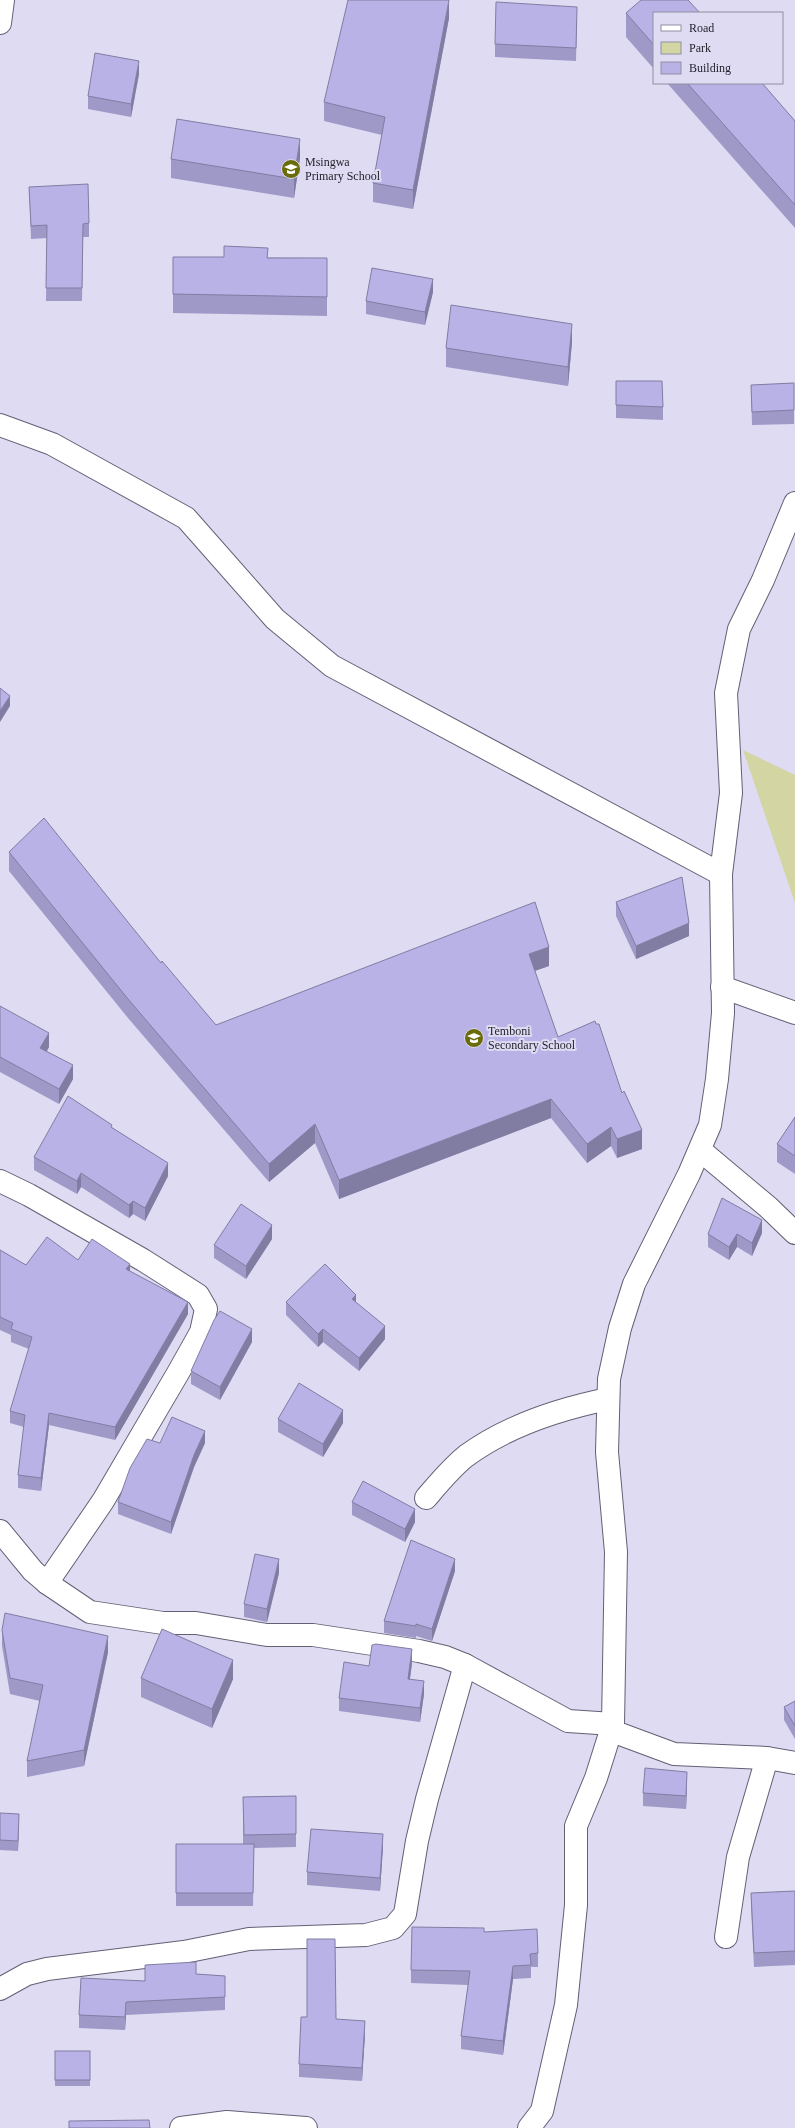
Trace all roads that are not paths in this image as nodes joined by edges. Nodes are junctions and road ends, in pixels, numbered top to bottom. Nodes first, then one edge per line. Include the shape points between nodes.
1 (3, 0) edge
2 (0, 23) edge
3 (0, 425) edge
4 (795, 503) edge
5 (721, 874) junction
6 (722, 987) junction
7 (795, 1013) edge
8 (700, 1150) junction
9 (0, 1181) edge
10 (795, 1233) edge
11 (608, 1400) junction
12 (426, 1498) dead end
13 (0, 1531) edge
14 (47, 1583) junction
15 (465, 1665) junction
16 (612, 1727) junction
17 (767, 1758) junction
18 (795, 1763) edge
19 (726, 1937) dead end
20 (0, 1989) edge
21 (226, 2125) edge
22 (182, 2128) edge
23 (306, 2128) edge
24 (529, 2128) edge

1 - 2 street
3 - 5 street via 52,444 186,518 275,619 332,666
4 - 5 street via 763,580 739,629 726,693 731,793
5 - 6 street
6 - 7 street
6 - 8 street via 723,1013 717,1079 710,1125
8 - 10 street
8 - 11 street via 634,1284 620,1328 609,1379
9 - 14 street via 143,1260 198,1295 206,1309 201,1332 178,1373 103,1501
11 - 12 street via 578,1405 488,1442 465,1457
11 - 16 street via 607,1452 616,1552
13 - 14 street via 33,1571
14 - 15 street via 90,1612 163,1623 196,1623 267,1635 313,1635 419,1651
15 - 16 street via 568,1721
15 - 20 street via 427,1799 405,1914 392,1928 366,1935 250,1939 184,1952 47,1969 27,1974
16 - 17 street via 674,1754
16 - 24 street via 596,1778 576,1826 576,1905 566,2005 542,2111
17 - 18 street
17 - 19 street via 738,1857
21 - 22 street
21 - 23 street

